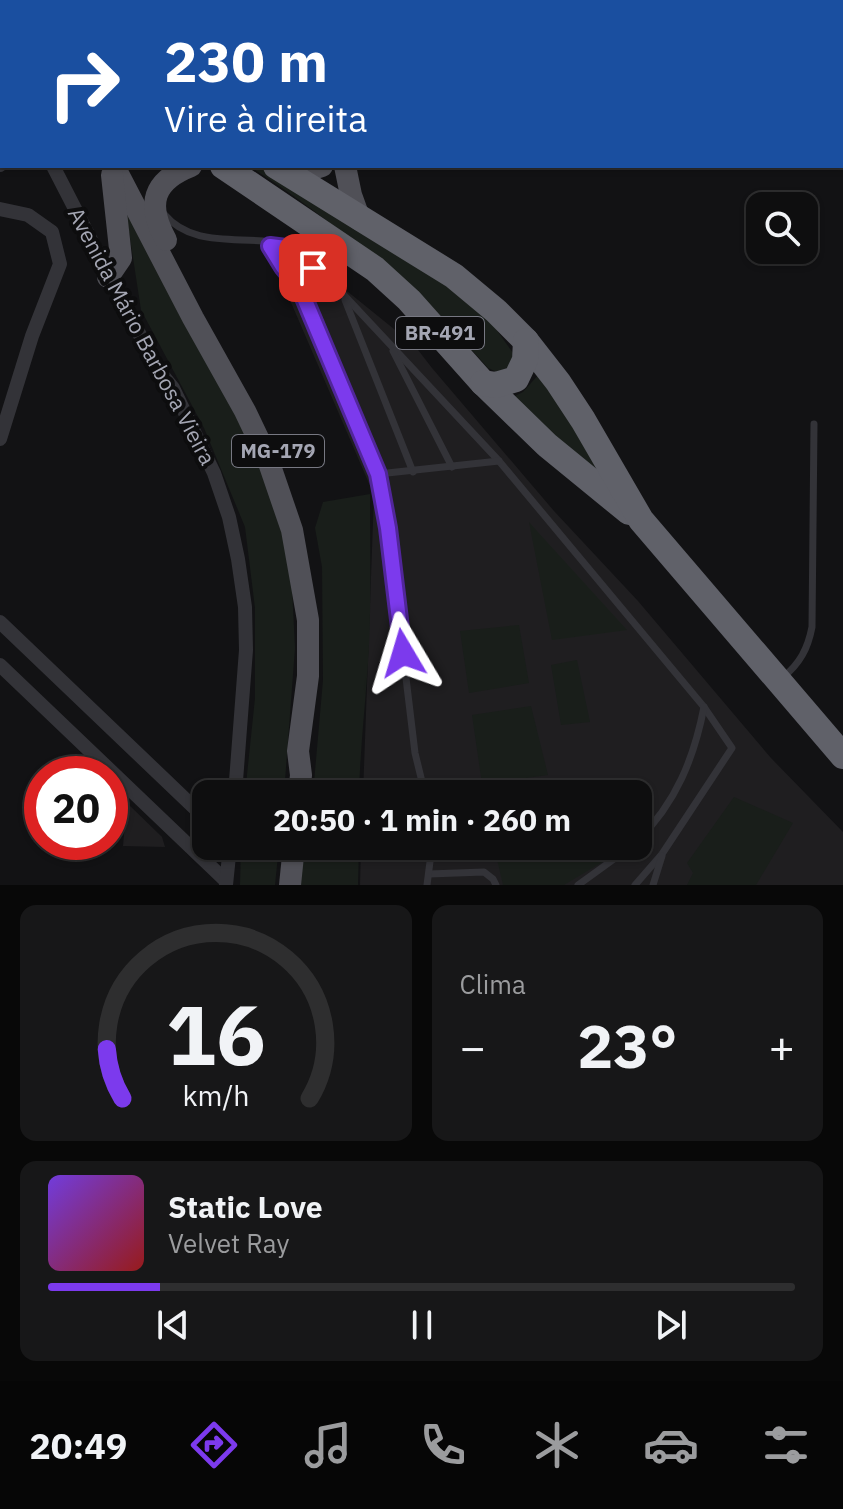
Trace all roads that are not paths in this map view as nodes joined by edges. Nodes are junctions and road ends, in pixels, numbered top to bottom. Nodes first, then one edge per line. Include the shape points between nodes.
1 (54, 168) edge
2 (113, 168) edge
3 (114, 168) edge
4 (187, 168) edge
5 (226, 168) edge
6 (279, 168) edge
7 (316, 168) edge
8 (345, 168) edge
9 (154, 203) junction
10 (0, 209) edge
11 (360, 220) junction
12 (270, 246) junction
13 (108, 277) junction
14 (343, 294) junction
15 (526, 341) junction
16 (388, 342) junction
17 (483, 383) junction
18 (814, 424) dead end
19 (0, 439) edge
20 (499, 461) junction
21 (452, 467) junction
22 (413, 472) junction
23 (378, 474) junction
24 (641, 520) junction
25 (0, 622) edge
26 (0, 665) edge
27 (778, 682) junction
28 (704, 707) junction
29 (843, 756) edge
30 (236, 780) edge
31 (300, 780) edge
32 (302, 780) edge
33 (422, 780) edge
34 (192, 806) edge
35 (652, 825) edge
36 (662, 854) junction
37 (228, 860) edge
38 (293, 860) edge
39 (430, 860) edge
40 (613, 860) edge
41 (429, 874) junction
42 (226, 883) edge
43 (290, 885) edge
44 (427, 885) edge
45 (496, 885) edge
46 (578, 885) edge
47 (635, 885) edge
48 (653, 885) edge

1 - 13 street, Avenida Mário Barbosa Vieira
2 - 13 main road via 121,258
3 - 31 main road, MG-179 via 245,411 292,530 308,620
4 - 9 main road via 172,175
5 - 17 highway, BR-491 via 375,269
6 - 7 main road
6 - 11 highway, BR-491
8 - 11 main road
9 - 12 lane via 187,232
9 - 32 main road, MG-179 via 161,231 280,453 302,523 320,619 312,755
10 - 19 street via 28,215 52,232 60,264
11 - 15 highway, BR-491 via 454,276
12 - 14 lane via 286,248
12 - 23 lane via 299,286
13 - 30 street, Avenida Mário Barbosa Vieira via 173,388 229,517 245,607
14 - 16 lane
14 - 22 lane
15 - 17 highway via 516,379
15 - 24 highway, BR-491 via 583,420
16 - 20 lane
16 - 21 lane
17 - 24 highway, BR-491 via 547,445
18 - 27 lane via 812,627 800,660
20 - 21 lane
20 - 28 lane
21 - 22 lane
22 - 23 lane
23 - 33 lane
24 - 27 highway, BR-491
25 - 34 street
26 - 42 street
27 - 29 highway, BR-491
28 - 35 lane via 682,781
28 - 36 lane via 732,748
36 - 47 lane
36 - 48 lane
37 - 42 street
38 - 43 main road
39 - 41 lane
40 - 46 lane
41 - 44 lane
41 - 45 lane via 484,872

